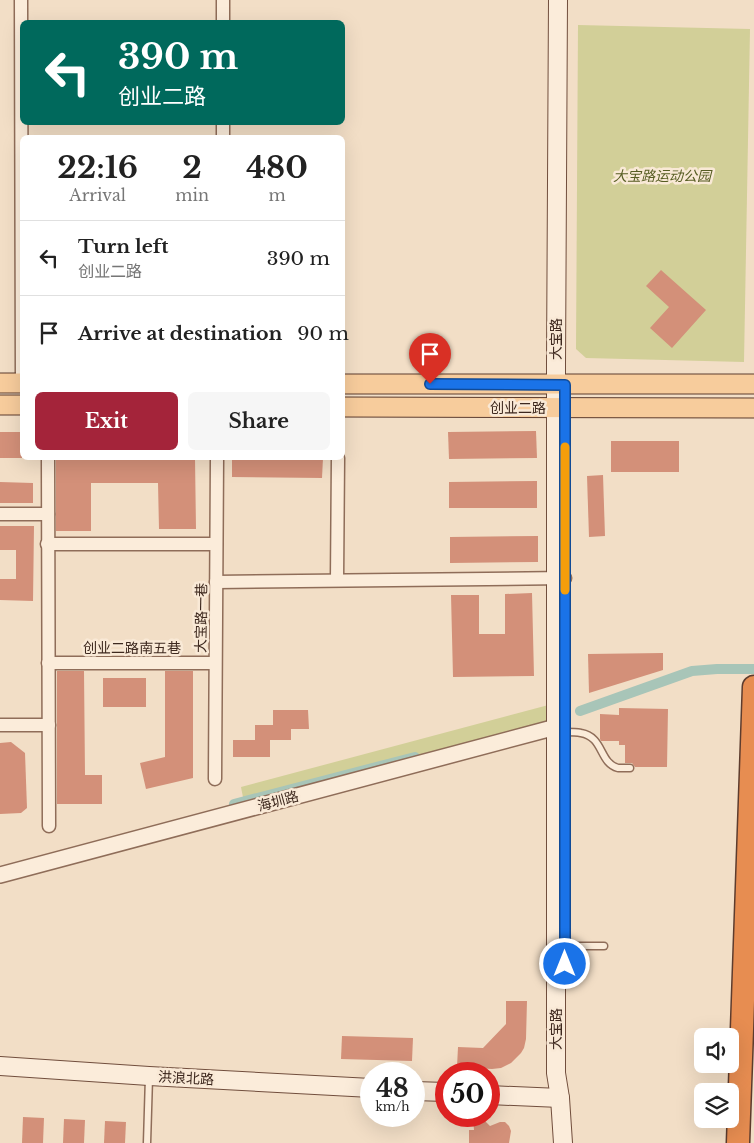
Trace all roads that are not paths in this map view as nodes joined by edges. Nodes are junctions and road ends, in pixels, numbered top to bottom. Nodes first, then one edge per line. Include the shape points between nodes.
1 (21, 0) edge
2 (223, 0) edge
3 (558, 0) edge
4 (567, 0) edge
5 (21, 20) edge
6 (223, 20) edge
7 (0, 383) edge
8 (20, 383) edge
9 (345, 384) edge
10 (754, 384) edge
11 (561, 385) junction
12 (0, 405) edge
13 (20, 405) edge
14 (345, 407) edge
15 (561, 408) junction
16 (754, 408) edge
17 (48, 460) edge
18 (217, 460) edge
19 (338, 460) edge
20 (0, 514) edge
21 (48, 514) junction
22 (47, 544) junction
23 (216, 544) junction
24 (561, 578) junction
25 (337, 580) junction
26 (216, 582) junction
27 (48, 663) junction
28 (215, 663) junction
29 (754, 687) edge
30 (0, 725) edge
31 (49, 725) junction
32 (560, 730) junction
33 (630, 768) dead end
34 (215, 779) dead end
35 (49, 826) dead end
36 (0, 875) edge
37 (565, 946) junction
38 (604, 946) dead end
39 (0, 1066) edge
40 (149, 1076) junction
41 (360, 1087) edge
42 (500, 1095) edge
43 (560, 1098) junction
44 (147, 1143) edge
45 (563, 1143) edge
46 (738, 1143) edge

1 - 5 street
2 - 6 street
3 - 11 main road, 大宝路
4 - 11 main road, 大宝路
7 - 8 main road
9 - 11 main road, 创业二路
10 - 11 main road, 创业二路
11 - 15 main road, 大宝路
12 - 13 main road
14 - 15 main road, 创业二路
15 - 16 main road, 创业二路
15 - 24 main road, 大宝路
17 - 21 street
18 - 23 street, 大宝路一巷
19 - 25 street
20 - 21 street
21 - 22 street
22 - 23 street
22 - 27 street
23 - 26 street, 大宝路一巷
24 - 25 street
24 - 32 main road, 大宝路
25 - 26 street
26 - 28 street, 大宝路一巷
27 - 28 street, 创业二路南五巷
27 - 31 street
28 - 34 street, 大宝路一巷
29 - 46 highway
30 - 31 street
31 - 35 street
32 - 33 lane via 591,736 607,761 618,768
32 - 36 street, 海圳路
32 - 37 main road, 大宝路
32 - 43 main road, 大宝路 via 556,1073
37 - 38 lane
37 - 43 main road, 大宝路 via 565,1074
39 - 40 main road, 洪浪北路
40 - 41 main road, 洪浪北路
40 - 44 lane
42 - 43 main road
43 - 45 main road, 大宝路

